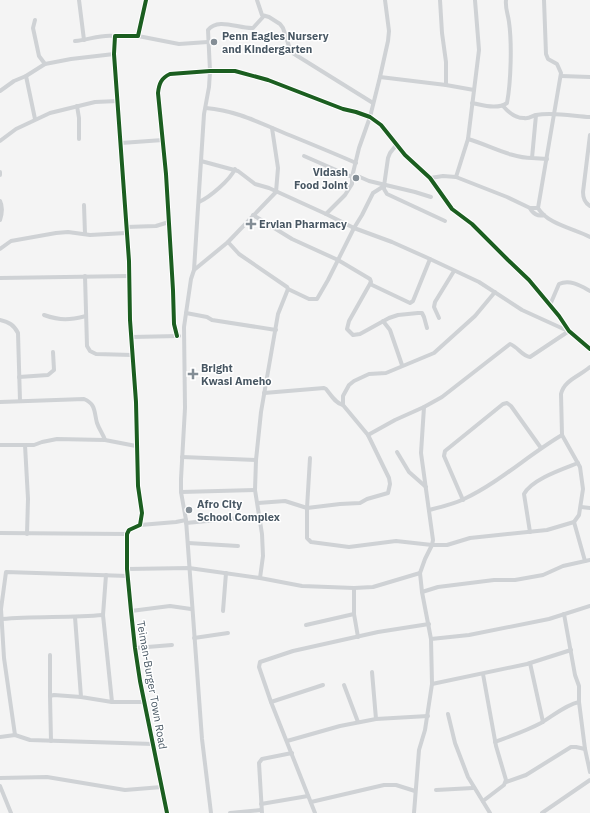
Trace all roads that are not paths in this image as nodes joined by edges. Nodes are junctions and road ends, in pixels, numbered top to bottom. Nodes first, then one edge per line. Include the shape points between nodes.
1 (79, 0) edge
2 (146, 0) edge
3 (257, 0) edge
4 (385, 0) edge
5 (440, 0) edge
6 (475, 0) edge
7 (506, 0) edge
8 (544, 0) edge
9 (263, 17) junction
10 (35, 20) dead end
11 (115, 36) junction
12 (138, 36) junction
13 (84, 40) junction
14 (74, 41) dead end
15 (208, 42) junction
16 (114, 54) junction
17 (45, 64) junction
18 (210, 71) junction
19 (26, 76) junction
20 (561, 76) junction
21 (380, 77) junction
22 (590, 77) edge
23 (446, 84) junction
24 (474, 90) junction
25 (0, 91) edge
26 (118, 101) junction
27 (373, 103) junction
28 (472, 103) junction
29 (77, 106) junction
30 (503, 106) junction
31 (206, 108) junction
32 (536, 115) junction
33 (555, 115) junction
34 (370, 117) junction
35 (590, 117) edge
36 (35, 119) junction
37 (272, 128) junction
38 (590, 135) edge
39 (79, 139) dead end
40 (468, 139) junction
41 (0, 140) edge
42 (163, 140) junction
43 (121, 143) junction
44 (397, 144) junction
45 (304, 156) dead end
46 (532, 158) junction
47 (547, 159) junction
48 (201, 161) junction
49 (589, 162) edge
50 (356, 163) junction
51 (236, 169) junction
52 (352, 175) junction
53 (456, 177) junction
54 (430, 178) junction
55 (384, 186) junction
56 (276, 192) junction
57 (431, 198) dead end
58 (0, 201) edge
59 (199, 202) junction
60 (84, 204) dead end
61 (590, 206) edge
62 (530, 208) junction
63 (538, 208) junction
64 (326, 214) junction
65 (253, 215) junction
66 (544, 215) junction
67 (0, 220) edge
68 (445, 221) dead end
69 (168, 222) junction
70 (126, 227) junction
71 (354, 228) junction
72 (126, 233) junction
73 (85, 234) junction
74 (590, 237) edge
75 (228, 242) junction
76 (0, 249) edge
77 (430, 259) junction
78 (338, 260) junction
79 (194, 270) junction
80 (454, 270) junction
81 (85, 276) junction
82 (130, 276) junction
83 (0, 278) edge
84 (370, 284) junction
85 (288, 289) junction
86 (590, 291) edge
87 (495, 292) junction
88 (550, 305) junction
89 (186, 313) junction
90 (44, 315) dead end
91 (86, 316) junction
92 (439, 318) dead end
93 (0, 320) edge
94 (383, 321) junction
95 (427, 328) dead end
96 (276, 330) junction
97 (569, 331) junction
98 (177, 336) junction
99 (184, 336) junction
100 (131, 337) junction
101 (590, 349) edge
102 (53, 352) dead end
103 (132, 355) junction
104 (402, 365) junction
105 (590, 367) edge
106 (19, 377) junction
107 (264, 394) junction
108 (20, 401) junction
109 (0, 402) edge
110 (343, 405) junction
111 (424, 407) junction
112 (368, 435) junction
113 (562, 435) junction
114 (105, 440) junction
115 (0, 445) edge
116 (26, 445) junction
117 (136, 446) junction
118 (541, 448) junction
119 (397, 452) dead end
120 (182, 457) junction
121 (310, 458) dead end
122 (256, 460) junction
123 (578, 463) junction
124 (426, 487) junction
125 (255, 490) junction
126 (181, 492) junction
127 (463, 500) junction
128 (258, 503) junction
129 (581, 507) junction
130 (307, 508) junction
131 (590, 508) edge
132 (429, 510) junction
133 (260, 516) junction
134 (186, 521) junction
135 (574, 522) junction
136 (140, 525) junction
137 (530, 532) junction
138 (0, 533) edge
139 (27, 534) junction
140 (127, 534) junction
141 (188, 543) junction
142 (432, 545) junction
143 (238, 546) dead end
144 (588, 561) edge
145 (189, 568) junction
146 (127, 569) junction
147 (0, 572) edge
148 (6, 572) junction
149 (226, 573) junction
150 (420, 573) junction
151 (106, 575) junction
152 (128, 576) junction
153 (260, 578) junction
154 (354, 588) junction
155 (422, 592) junction
156 (590, 606) edge
157 (191, 609) junction
158 (131, 611) junction
159 (223, 611) dead end
160 (103, 614) junction
161 (354, 614) junction
162 (564, 614) junction
163 (75, 617) junction
164 (2, 618) junction
165 (428, 624) junction
166 (306, 625) dead end
167 (228, 633) dead end
168 (358, 637) junction
169 (194, 638) junction
170 (431, 639) junction
171 (172, 646) dead end
172 (135, 648) junction
173 (571, 650) junction
174 (50, 655) dead end
175 (2, 658) edge
176 (530, 663) junction
177 (372, 672) dead end
178 (483, 674) junction
179 (432, 684) junction
180 (323, 685) dead end
181 (344, 685) dead end
182 (50, 696) junction
183 (81, 697) junction
184 (112, 702) junction
185 (145, 702) junction
186 (271, 702) junction
187 (579, 702) junction
188 (448, 714) dead end
189 (428, 716) junction
190 (376, 719) junction
191 (358, 722) junction
192 (543, 722) junction
193 (15, 735) junction
194 (0, 737) edge
195 (51, 741) junction
196 (287, 741) junction
197 (495, 742) junction
198 (153, 744) junction
199 (585, 749) junction
200 (292, 753) junction
201 (590, 772) edge
202 (0, 778) edge
203 (590, 780) edge
204 (506, 782) junction
205 (0, 786) edge
206 (162, 787) junction
207 (473, 788) junction
208 (436, 790) dead end
209 (415, 791) junction
210 (308, 796) junction
211 (483, 801) junction
212 (310, 802) junction
213 (261, 804) junction
214 (262, 811) edge
215 (11, 813) edge
216 (167, 813) edge
217 (211, 813) edge
218 (230, 813) edge
219 (314, 813) edge
220 (414, 813) edge
221 (490, 813) edge
222 (542, 813) edge

1 - 13 street
2 - 12 street
3 - 9 street
4 - 21 street via 389,31
5 - 23 street
6 - 24 street via 479,50
7 - 30 street via 510,24 510,73 507,103
8 - 20 street via 546,54 548,59 557,64
9 - 15 street via 254,28 224,24 212,26 208,30
9 - 27 street via 269,17 280,24 291,52
10 - 17 street via 33,28 39,56
11 - 12 street
11 - 13 street via 101,35
11 - 16 street
12 - 15 street via 179,44
13 - 14 street
15 - 18 street
16 - 17 street
16 - 26 street
17 - 19 street
18 - 31 street
18 - 34 street via 235,71 257,76
18 - 42 street via 170,74 159,83
19 - 25 street
19 - 36 street
20 - 22 street
20 - 33 street
21 - 23 street
21 - 27 street
23 - 24 street
24 - 28 street
26 - 29 street
26 - 43 street
27 - 34 street
28 - 30 street
28 - 40 street
29 - 36 street
29 - 39 street
30 - 32 street via 515,116 524,118
31 - 37 street via 234,112
31 - 48 street
32 - 33 street
32 - 46 street
33 - 35 street
33 - 47 street
34 - 44 street via 381,125
34 - 50 street
36 - 41 street
37 - 50 street
37 - 56 street via 278,168
38 - 49 street
40 - 46 street via 516,157
40 - 53 street
42 - 43 street
42 - 69 street
43 - 70 street
44 - 54 street
44 - 55 street via 390,153
45 - 52 street
46 - 47 street
47 - 63 street
48 - 51 street
48 - 59 street
49 - 61 street via 583,192
50 - 52 street
51 - 56 street via 256,184
51 - 59 street via 232,177 213,194
52 - 55 street
52 - 64 street via 352,184 346,195
53 - 54 street
53 - 62 street
54 - 88 street via 452,209 472,224 529,280
55 - 57 street
55 - 68 street via 384,190 391,197
55 - 71 street via 373,193
56 - 64 street
56 - 65 street
58 - 67 street
59 - 79 street
60 - 73 street
62 - 63 street
62 - 66 street via 535,214
63 - 66 street
64 - 71 street
65 - 75 street
65 - 78 street via 292,239
66 - 74 street
69 - 70 street via 156,226
69 - 98 street via 174,324
70 - 72 street
71 - 77 street
71 - 78 street
72 - 73 street
72 - 82 street
73 - 76 street via 56,233 15,240
75 - 79 street
75 - 85 street via 239,254
77 - 80 street
77 - 84 street via 410,303
78 - 84 street via 370,279
78 - 85 street via 317,299 309,299
79 - 89 street
80 - 87 street
80 - 92 street via 434,307
81 - 82 street
81 - 83 street
81 - 91 street
82 - 100 street
84 - 94 street via 347,329 353,335 360,334
85 - 96 street via 280,307
86 - 88 street via 578,284 562,282
87 - 97 street via 522,310
87 - 104 street via 476,316 434,353
88 - 97 street
89 - 96 street via 212,320
89 - 99 street
90 - 91 street via 64,320
91 - 103 street via 87,346 90,351 96,354
93 - 106 street via 10,322 16,327
94 - 95 street via 398,315 422,313
94 - 104 street via 390,330
96 - 107 street
97 - 101 street
97 - 111 street via 530,357 510,344 442,397
98 - 99 street
98 - 100 street
99 - 120 street via 186,408
100 - 103 street
102 - 106 street via 52,373
103 - 117 street
104 - 110 street via 386,373 366,376 349,385
105 - 113 street via 562,388
106 - 108 street
107 - 110 street via 324,388
107 - 122 street
108 - 109 street
108 - 114 street via 84,399 93,407
110 - 112 street
111 - 112 street
111 - 124 street via 421,453
112 - 130 street via 389,478 388,493 360,503
113 - 118 street
113 - 123 street
114 - 116 street via 57,439
114 - 117 street
115 - 116 street
116 - 139 street
117 - 136 street via 142,513
118 - 127 street via 508,473
118 - 127 street via 511,406 503,404 445,451 444,456
119 - 124 street via 409,472
120 - 122 street
120 - 126 street
121 - 130 street
122 - 125 street
123 - 129 street via 583,489
123 - 137 street via 526,490 524,494
124 - 132 street
125 - 126 street
125 - 128 street
126 - 134 street
127 - 132 street
128 - 130 street via 285,501
128 - 133 street
129 - 131 street
129 - 135 street
130 - 142 street via 307,538 311,542 349,547 396,541
132 - 142 street
133 - 134 street
133 - 153 street via 263,556
134 - 136 street
134 - 141 street
135 - 137 street
135 - 144 street
136 - 140 street
137 - 142 street
138 - 139 street
139 - 140 street
140 - 146 street, Teiman-Burger Town Road
141 - 143 street
141 - 145 street
142 - 150 street
144 - 155 street via 563,566 543,575 438,587
145 - 146 street
145 - 149 street
145 - 157 street
146 - 152 street, Teiman-Burger Town Road
147 - 148 street
148 - 151 street
148 - 164 street
149 - 153 street
149 - 159 street
150 - 154 street via 373,587
150 - 155 street
151 - 152 street
151 - 160 street
152 - 158 street, Teiman-Burger Town Road
153 - 154 street via 302,586
154 - 161 street
155 - 165 street
156 - 162 street
157 - 158 street via 170,606
157 - 169 street
158 - 172 street, Teiman-Burger Town Road
160 - 163 street
160 - 184 street
161 - 166 street
161 - 168 street
162 - 170 street via 469,635
162 - 173 street
163 - 164 street
163 - 183 street
164 - 175 street
165 - 168 street
165 - 170 street
167 - 169 street
168 - 186 street via 262,660 259,667
169 - 217 street
170 - 179 street
171 - 172 street
172 - 185 street, Teiman-Burger Town Road
173 - 176 street
173 - 187 street via 579,686
174 - 182 street
175 - 193 street
176 - 178 street
176 - 192 street
177 - 190 street
178 - 179 street
178 - 197 street
179 - 189 street
180 - 186 street
181 - 191 street
182 - 183 street
182 - 195 street
183 - 184 street
184 - 185 street
185 - 198 street, Teiman-Burger Town Road
186 - 196 street
187 - 192 street via 568,705
187 - 199 street
188 - 207 street via 455,743
189 - 190 street
189 - 209 street via 419,750
190 - 191 street
191 - 196 street
192 - 197 street
193 - 194 street
193 - 195 street via 30,740
195 - 198 street
196 - 200 street
197 - 204 street
198 - 206 street, Teiman-Burger Town Road
199 - 201 street
199 - 204 street via 571,747 526,775
200 - 210 street
200 - 213 street via 262,759 258,763
202 - 206 street via 46,777 125,790
203 - 222 street
204 - 211 street
205 - 215 street
206 - 216 street, Teiman-Burger Town Road
207 - 208 street
207 - 211 street
209 - 212 street via 396,785 384,785
209 - 220 street
210 - 212 street
210 - 213 street
211 - 221 street
212 - 219 street
213 - 214 street
214 - 218 street

